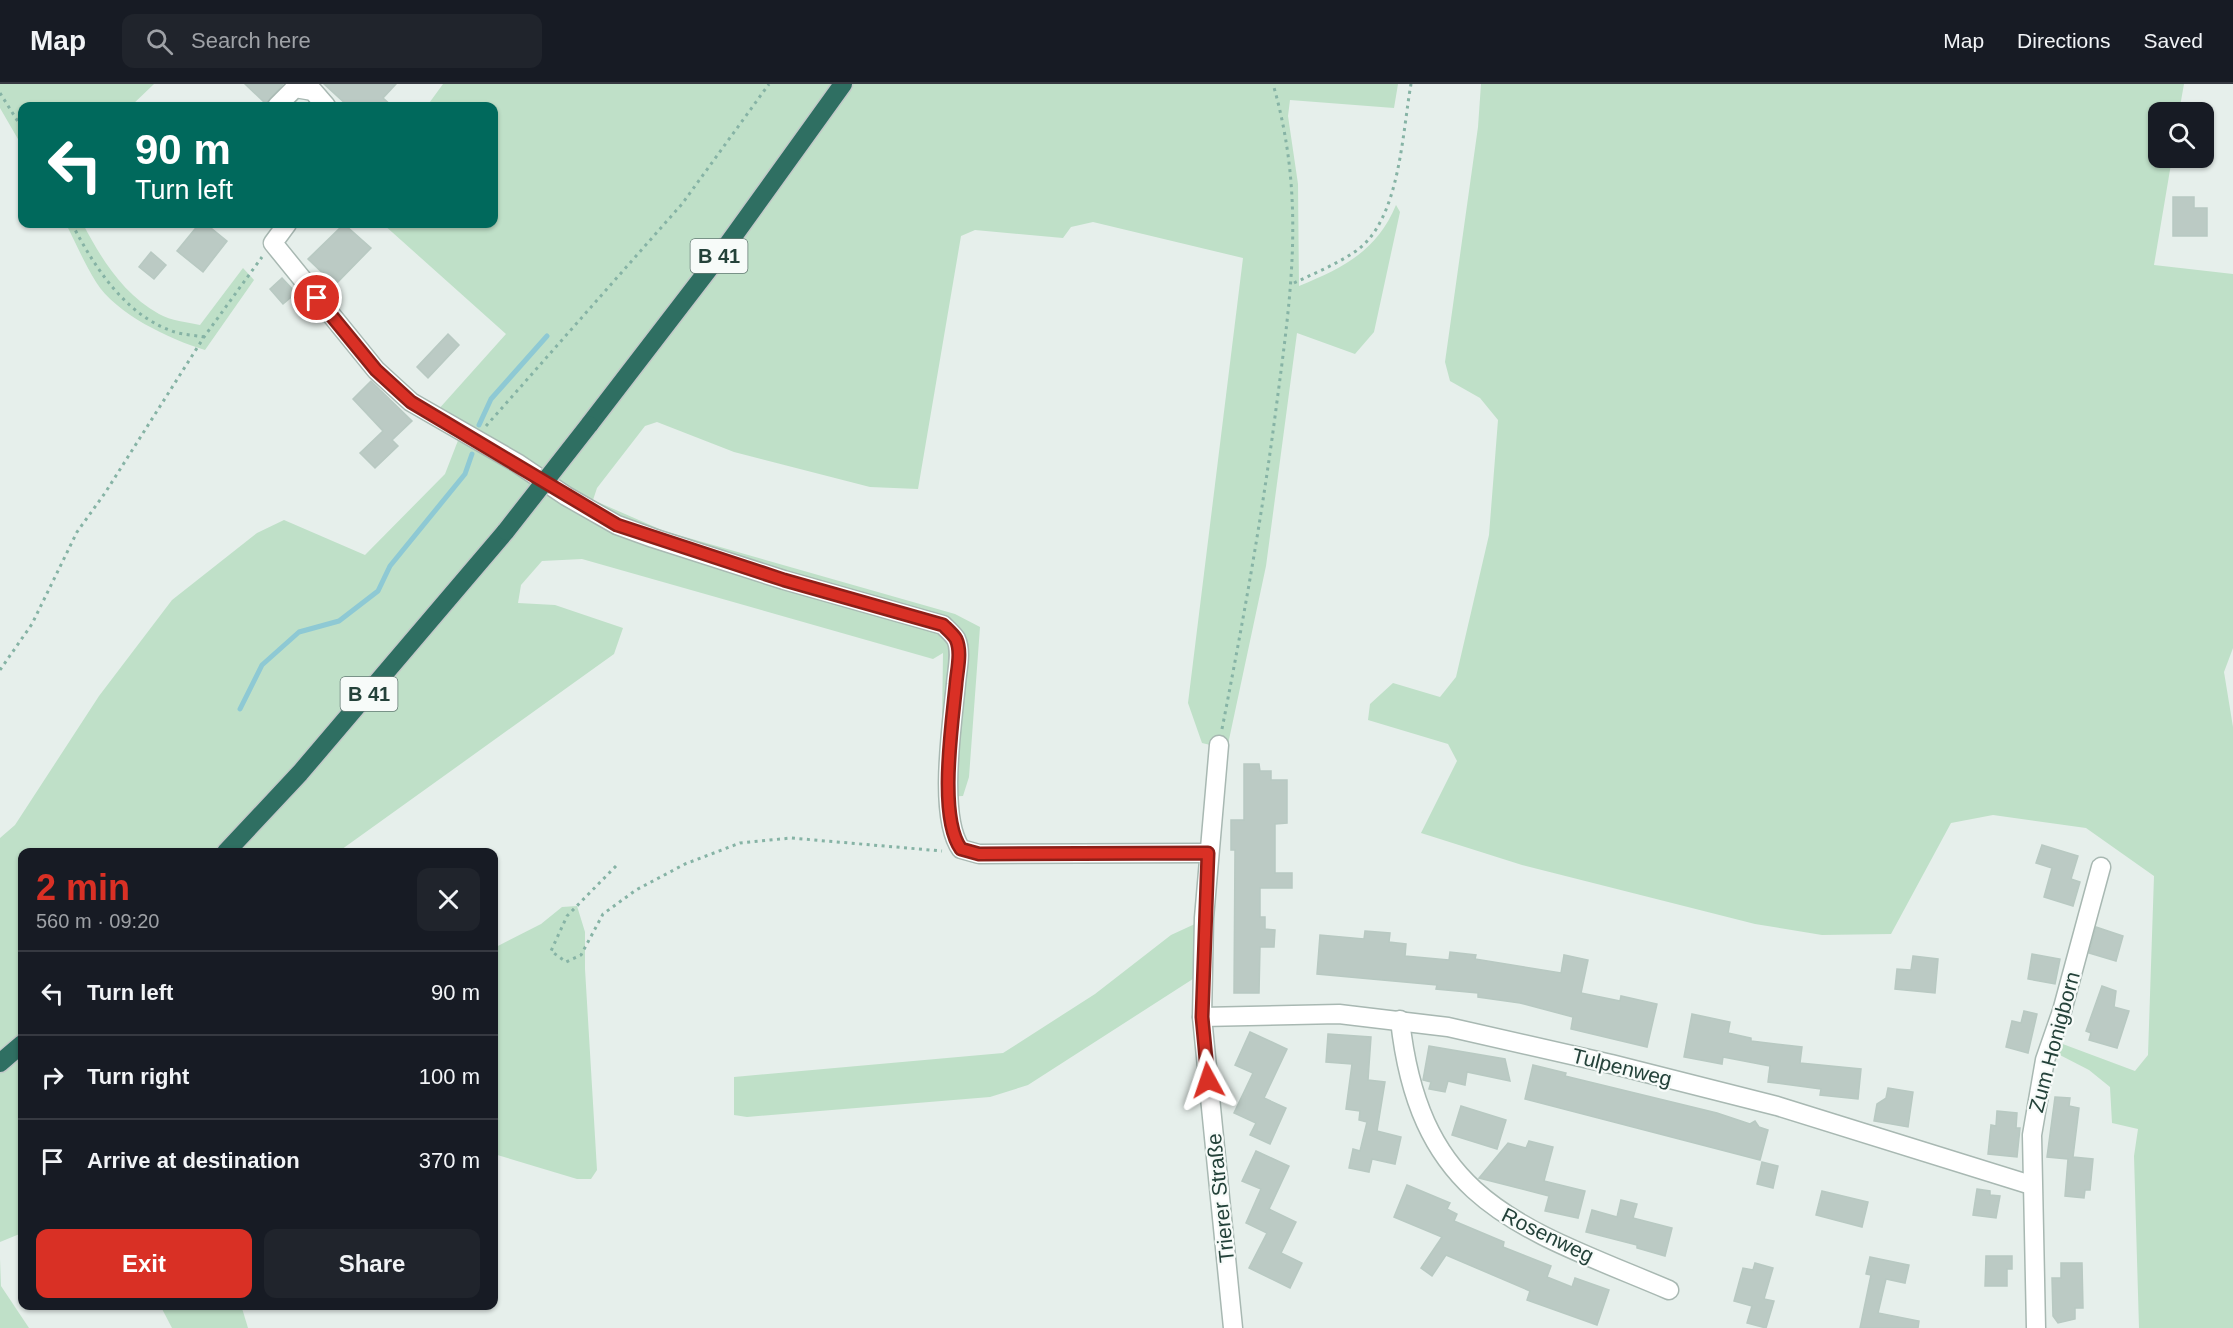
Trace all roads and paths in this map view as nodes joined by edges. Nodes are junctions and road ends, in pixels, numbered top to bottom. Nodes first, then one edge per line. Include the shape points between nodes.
1 (769, 84) edge
2 (843, 84) edge
3 (1274, 84) edge
4 (1411, 84) edge
5 (0, 93) edge
6 (281, 102) edge
7 (323, 102) edge
8 (18, 122) edge
9 (74, 228) edge
10 (284, 228) edge
11 (273, 243) junction
12 (1293, 283) junction
13 (204, 338) junction
14 (475, 439) junction
15 (0, 670) edge
16 (1219, 745) joint
17 (230, 848) edge
18 (961, 849) junction
19 (1208, 853) junction
20 (615, 866) dead end
21 (2101, 867) dead end
22 (1202, 1017) junction
23 (1400, 1020) junction
24 (18, 1047) edge
25 (0, 1063) edge
26 (2031, 1185) junction
27 (1669, 1290) dead end
28 (1233, 1328) edge
29 (2036, 1328) edge

1 - 14 path via 682,204
2 - 17 highway, B 41, bridge via 725,248 506,531 300,773
3 - 12 path via 1290,161
4 - 12 path via 1393,190 1377,229 1357,250
5 - 8 path
6 - 7 street via 295,88 313,91
9 - 13 path via 95,267 134,309 171,331
10 - 11 street
11 - 13 path
11 - 14 street via 376,370 411,402
12 - 16 path via 1255,559
13 - 15 path via 77,532 32,624
14 - 18 street via 617,525 784,580 943,625 955,637 959,651 948,805 954,840
16 - 19 street, Trierer Straße
18 - 19 street via 979,854
18 - 20 path via 938,851 791,838 740,843 685,864 636,890 603,914 581,955 566,962 551,951 567,916
19 - 22 street, Trierer Straße
21 - 26 street, Zum Honigborn via 2045,1060 2031,1135
22 - 23 street, Tulpenweg via 1339,1014
22 - 28 street, Trierer Straße
23 - 26 street, Tulpenweg via 1611,1064 1777,1106
23 - 27 street, Rosenweg via 1412,1088 1446,1161 1471,1189 1525,1227
24 - 25 highway
26 - 29 street, Zum Honigborn

